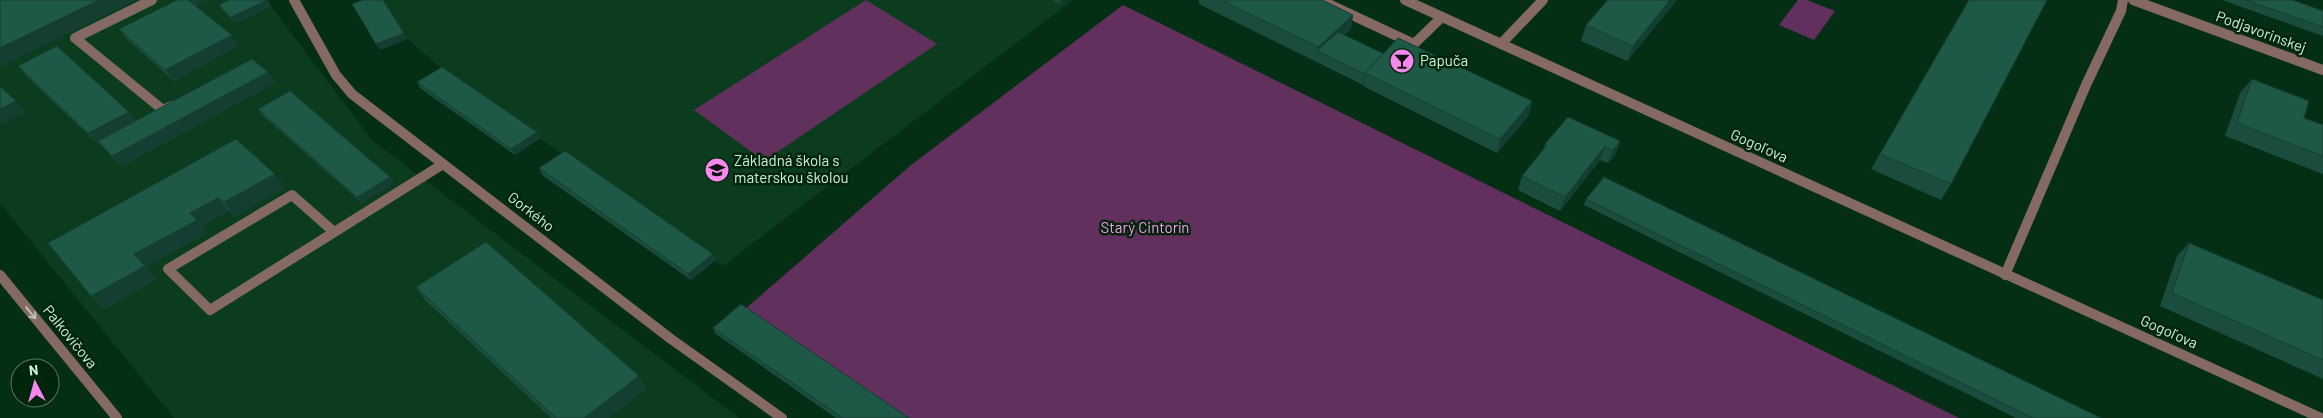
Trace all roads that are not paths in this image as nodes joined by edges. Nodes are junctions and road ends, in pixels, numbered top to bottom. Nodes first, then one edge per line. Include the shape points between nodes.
1 (152, 0) edge
2 (294, 0) edge
3 (1320, 0) edge
4 (1405, 0) edge
5 (1543, 0) edge
6 (2123, 0) edge
7 (2133, 0) edge
8 (1442, 17) junction
9 (1501, 44) junction
10 (2323, 70) edge
11 (180, 102) edge
12 (443, 164) junction
13 (334, 232) junction
14 (0, 275) edge
15 (2005, 275) junction
16 (117, 418) edge
17 (782, 418) edge
18 (2321, 418) edge

1 - 11 street via 75,38 163,110
2 - 12 street, Gorkého via 336,75 352,94
3 - 8 street via 1414,44
4 - 8 street, Gogoľova
5 - 9 street
6 - 15 street
7 - 10 street, Podjavorinskej
8 - 9 street, Gogoľova
9 - 15 street, Gogoľova
12 - 13 street
12 - 17 street, Gorkého via 671,339
13 - 13 street via 210,310 168,269 292,195
14 -> 16 street, Palkovičova
15 - 18 street, Gogoľova

